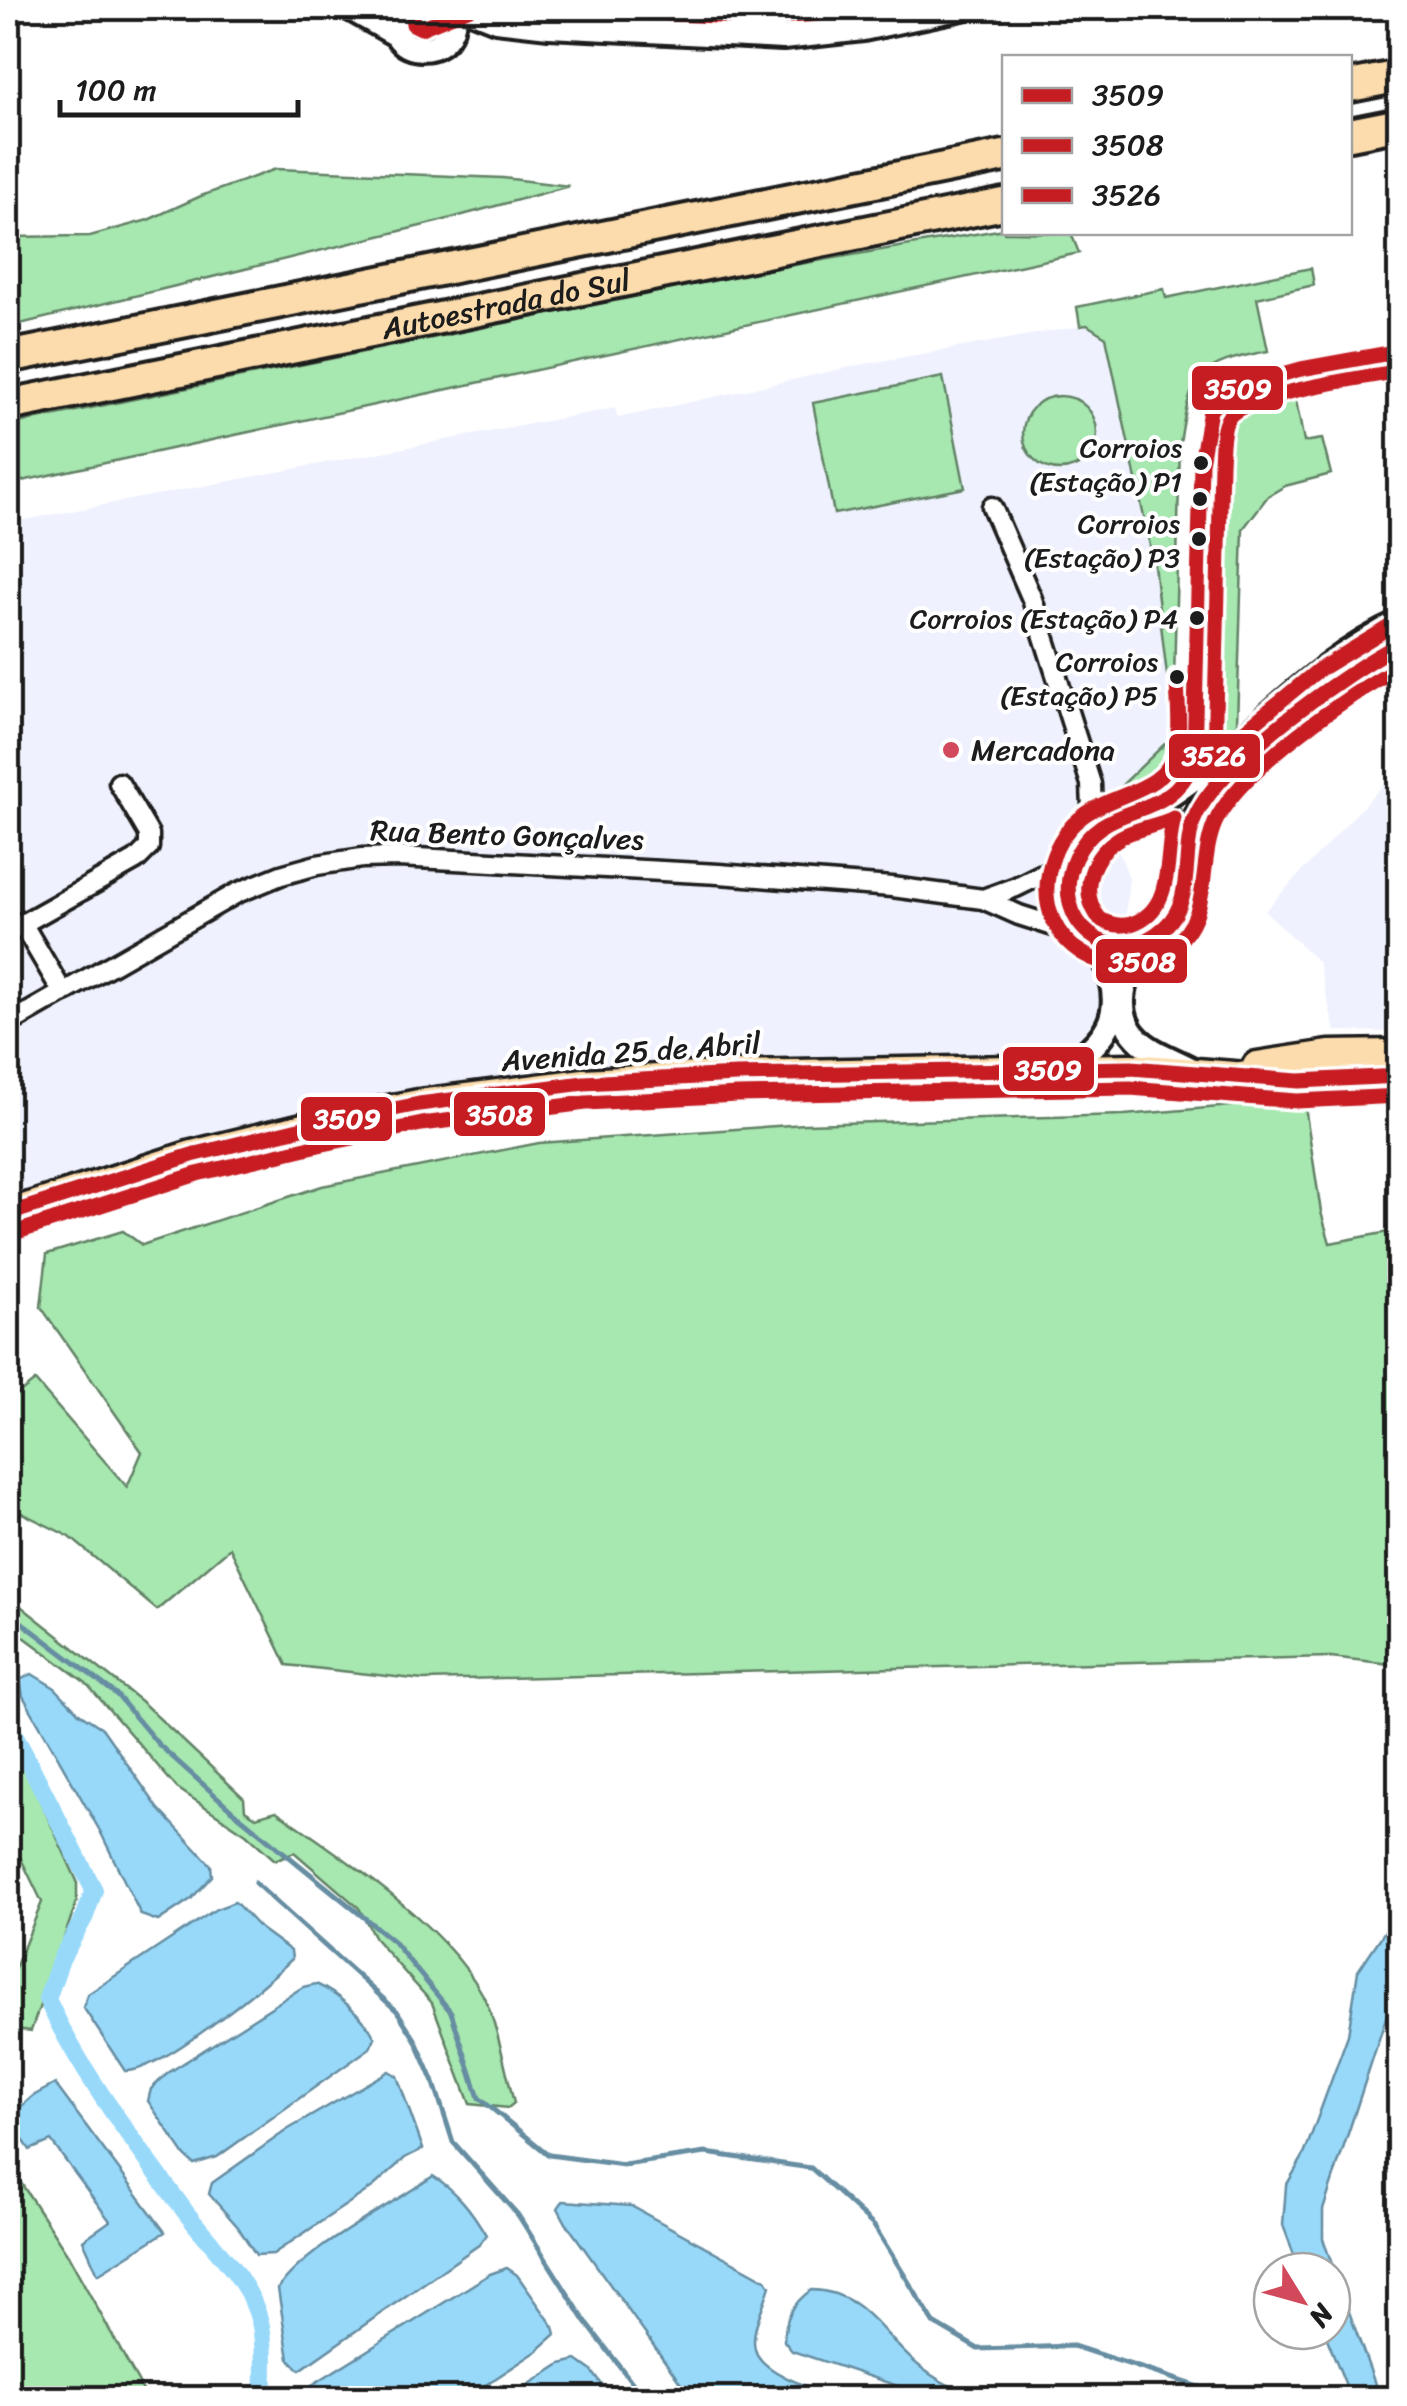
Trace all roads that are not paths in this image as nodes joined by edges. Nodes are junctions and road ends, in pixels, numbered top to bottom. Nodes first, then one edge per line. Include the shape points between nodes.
1 (349, 8) edge
2 (391, 8) edge
3 (453, 8) edge
4 (466, 8) edge
5 (962, 8) edge
6 (496, 20) junction
7 (394, 32) junction
8 (448, 37) junction
9 (1400, 76) edge
10 (1352, 86) edge
11 (1400, 124) edge
12 (1352, 134) edge
13 (1002, 156) edge
14 (1002, 204) edge
15 (8, 357) edge
16 (8, 406) edge
17 (992, 506) dead end
18 (1400, 623) edge
19 (1400, 644) edge
20 (119, 783) dead end
21 (1092, 784) junction
22 (1138, 811) junction
23 (1188, 848) junction
24 (1076, 854) junction
25 (983, 898) junction
26 (15, 928) edge
27 (1157, 934) junction
28 (1091, 939) junction
29 (63, 992) junction
30 (8, 1024) edge
31 (1400, 1054) edge
32 (1066, 1068) junction
33 (1201, 1074) junction
34 (1400, 1076) edge
35 (11, 1210) edge

1 - 7 street
2 - 7 street
3 - 8 street
4 - 6 street
5 - 6 street via 783,38
6 - 8 street
7 - 8 street via 413,48
9 - 10 highway
11 - 12 highway
13 - 15 highway, Autoestrada do Sul
14 - 16 highway, Autoestrada do Sul
17 - 21 street via 1032,599
18 - 22 street via 1335,658 1179,788
19 - 23 street via 1335,683 1220,778 1200,807
20 - 26 street via 149,848
21 - 22 street via 1108,801
21 - 24 street via 1092,809
22 - 23 street via 1174,823
22 - 24 street via 1092,833
23 - 27 street via 1183,899
24 - 25 street, Rua Bento Gonçalves
24 - 28 street via 1066,882 1076,924
25 - 28 street, Rua Bento Gonçalves
25 - 29 street, Rua Bento Gonçalves via 719,874 362,858 281,875 237,893
26 - 29 street
27 - 28 street via 1135,945
27 - 33 street via 1127,978 1127,1024 1156,1052
28 - 32 street via 1112,980 1111,1023 1092,1051
29 - 30 street, Rua Bento Gonçalves
31 - 33 main road, Avenida 25 de Abril via 1329,1055
32 - 33 main road, Avenida 25 de Abril
32 - 35 main road, Avenida 25 de Abril via 718,1076 502,1092 239,1142
33 - 34 main road, Avenida 25 de Abril via 1299,1081

